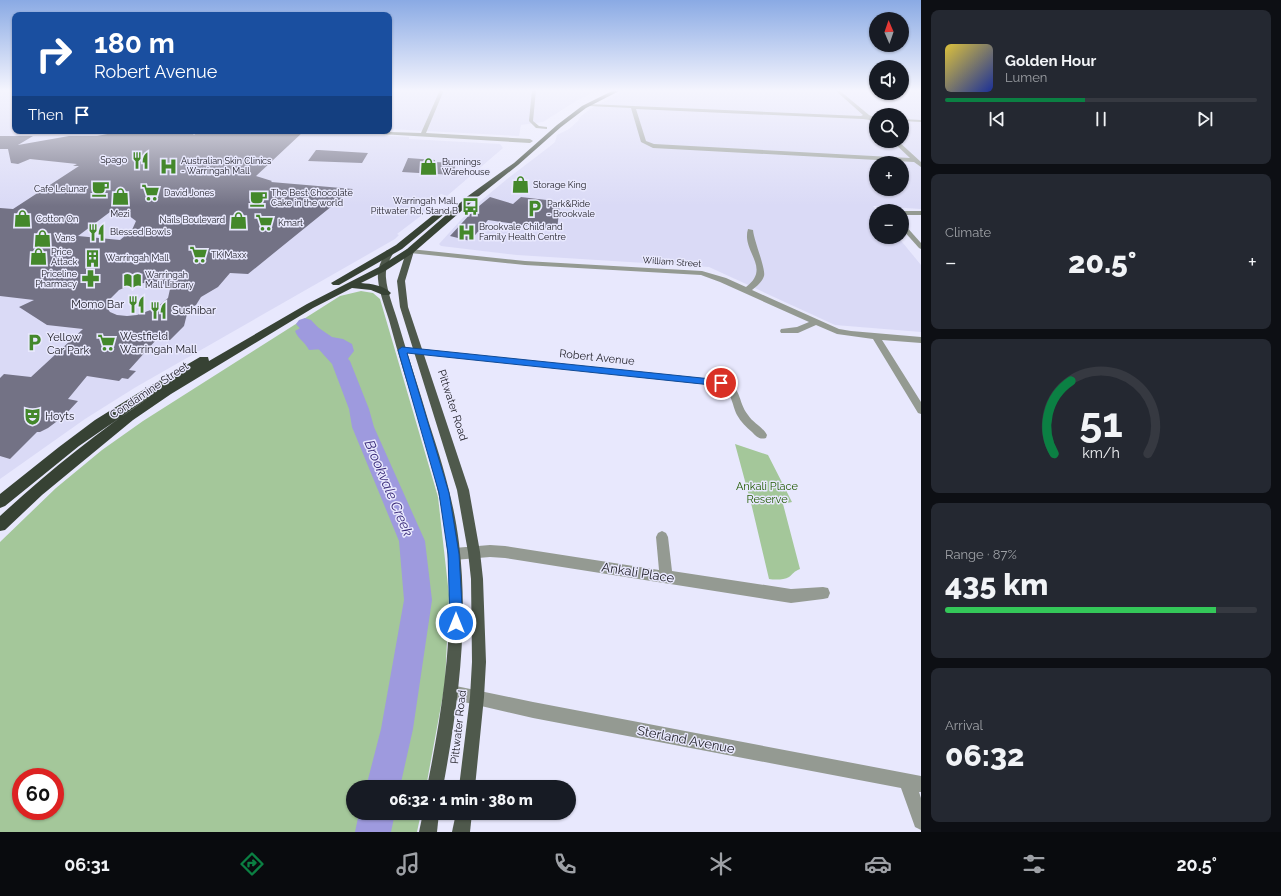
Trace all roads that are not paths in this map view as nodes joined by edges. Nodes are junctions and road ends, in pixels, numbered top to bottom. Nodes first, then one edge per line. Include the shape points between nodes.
1 (425, 129) edge
2 (544, 129) edge
3 (554, 129) edge
4 (640, 129) edge
5 (392, 132) edge
6 (423, 134) junction
7 (536, 138) junction
8 (523, 147) dead end
9 (903, 148) edge
10 (916, 160) junction
11 (921, 165) edge
12 (490, 174) dead end
13 (909, 213) edge
14 (921, 213) edge
15 (750, 230) dead end
16 (909, 233) edge
17 (921, 247) edge
18 (410, 251) junction
19 (390, 252) junction
20 (382, 269) junction
21 (349, 285) junction
22 (746, 291) junction
23 (386, 294) junction
24 (816, 322) junction
25 (784, 331) dead end
26 (876, 336) junction
27 (921, 340) edge
28 (402, 350) junction
29 (418, 351) junction
30 (921, 410) edge
31 (762, 435) dead end
32 (0, 502) edge
33 (0, 525) edge
34 (662, 537) dead end
35 (474, 552) junction
36 (454, 554) junction
37 (666, 577) junction
38 (823, 593) dead end
39 (451, 692) junction
40 (477, 697) junction
41 (437, 780) edge
42 (468, 780) edge
43 (914, 783) edge
44 (430, 820) edge
45 (463, 820) edge
46 (921, 821) edge
47 (428, 832) edge
48 (461, 832) edge

1 - 6 street
2 - 7 highway
3 - 7 highway
4 - 10 street via 644,142 653,146
5 - 6 street
6 - 7 street
7 - 8 highway
7 - 18 highway
9 - 10 street
10 - 11 street
12 - 19 highway
13 - 14 street
15 - 22 street via 761,271 756,283
16 - 17 street
18 - 20 highway, Condamine Street
18 - 22 street, William Street via 525,263 695,272 710,275
18 - 29 main road, Pittwater Road via 401,281 401,293
19 - 20 main road via 384,260
19 - 32 highway, Condamine Street via 116,412 58,454
20 - 21 highway, Condamine Street
20 - 23 main road, Pittwater Road
21 - 23 highway via 372,287
21 - 33 highway, Condamine Street via 261,334 148,404 70,463
22 - 24 street, William Street
23 - 28 main road, Pittwater Road
24 - 25 street via 798,330
24 - 26 street, William Street via 845,333
26 - 27 street, William Street
26 - 30 street
28 - 29 street, Robert Avenue
28 - 36 main road, Pittwater Road via 444,493
29 - 31 street, Robert Avenue via 721,383 733,390 743,416
29 - 35 main road, Pittwater Road via 463,490
34 - 37 street
35 - 36 street, Ankali Place
35 - 37 street, Ankali Place via 505,552
35 - 40 main road, Pittwater Road via 479,625
36 - 39 main road, Pittwater Road via 456,637
37 - 38 street, Ankali Place via 791,596
39 - 40 street, Sterland Avenue
39 - 41 main road, Pittwater Road
40 - 42 main road, Pittwater Road
40 - 43 street, Sterland Avenue
43 - 46 street
44 - 47 main road
45 - 48 main road

